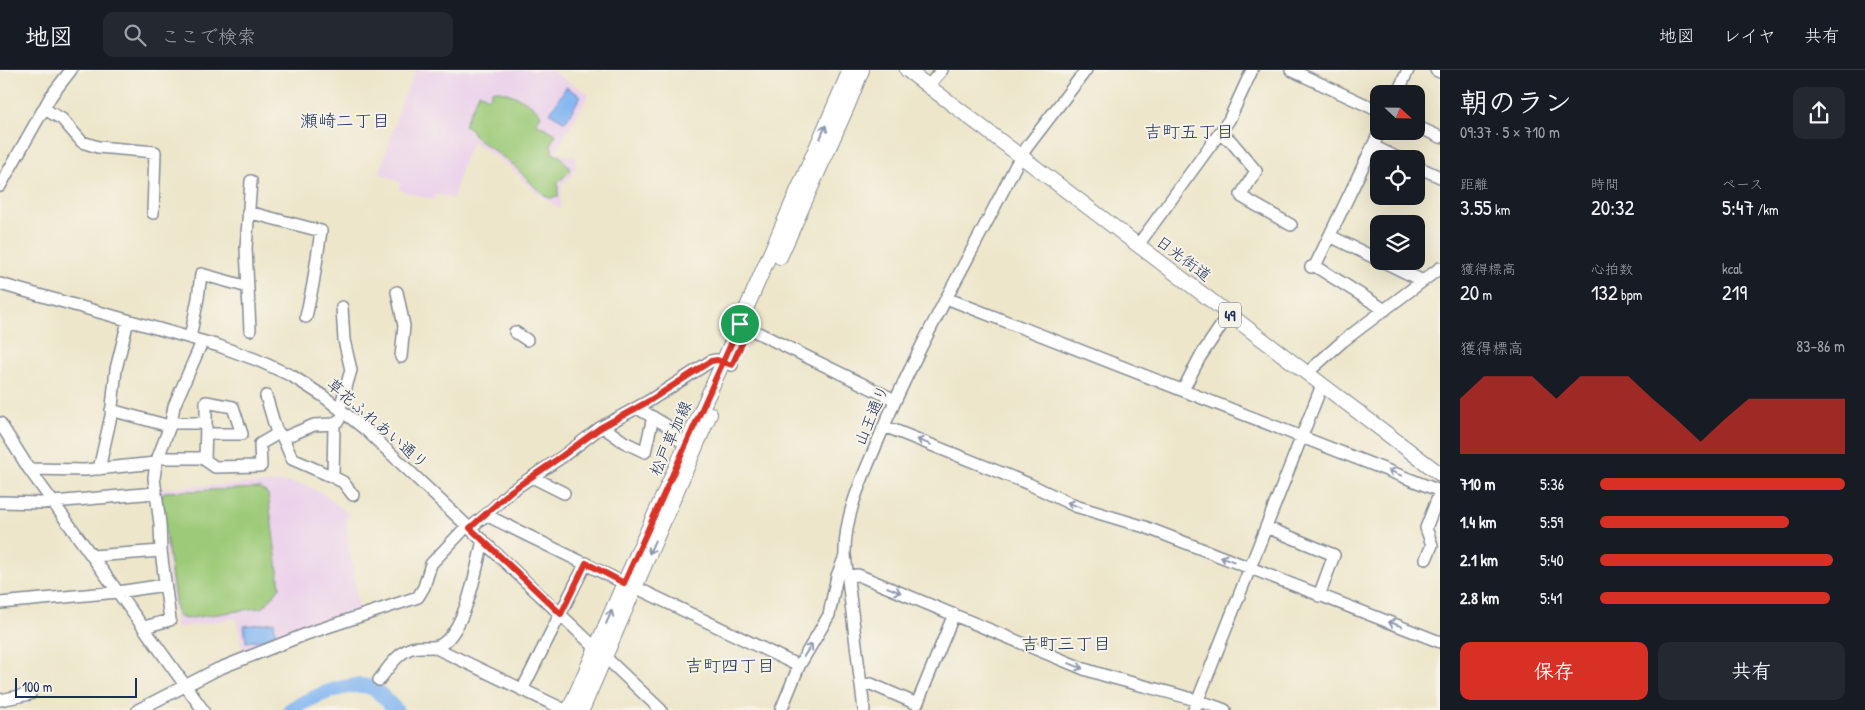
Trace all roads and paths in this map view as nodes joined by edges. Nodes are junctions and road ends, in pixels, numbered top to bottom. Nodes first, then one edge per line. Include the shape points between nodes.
1 (71, 70) edge
2 (850, 70) edge
3 (862, 70) edge
4 (907, 70) edge
5 (942, 70) edge
6 (1086, 70) edge
7 (1252, 70) edge
8 (1291, 70) edge
9 (1408, 70) edge
10 (1436, 70) edge
11 (1440, 72) edge
12 (1401, 85) edge
13 (928, 86) junction
14 (1370, 107) edge
15 (44, 109) junction
16 (1425, 130) edge
17 (1218, 136) junction
18 (1440, 137) edge
19 (1376, 140) edge
20 (1373, 146) junction
21 (1381, 150) edge
22 (1021, 157) junction
23 (1425, 170) edge
24 (1440, 177) edge
25 (251, 182) dead end
26 (0, 186) edge
27 (248, 212) junction
28 (153, 213) dead end
29 (1291, 225) dead end
30 (1330, 236) junction
31 (1138, 245) junction
32 (1370, 256) edge
33 (1440, 268) edge
34 (1399, 270) edge
35 (1423, 281) junction
36 (0, 284) edge
37 (248, 288) junction
38 (397, 292) dead end
39 (946, 298) junction
40 (342, 307) dead end
41 (1385, 310) junction
42 (1229, 314) junction
43 (306, 317) dead end
44 (128, 321) junction
45 (744, 326) junction
46 (250, 330) dead end
47 (515, 332) dead end
48 (190, 338) junction
49 (527, 340) dead end
50 (202, 342) junction
51 (401, 357) dead end
52 (727, 364) junction
53 (1307, 373) junction
54 (1322, 385) junction
55 (1183, 390) junction
56 (266, 396) dead end
57 (895, 400) junction
58 (637, 408) junction
59 (111, 410) junction
60 (343, 410) junction
61 (653, 417) junction
62 (0, 423) edge
63 (170, 424) junction
64 (334, 424) junction
65 (884, 426) junction
66 (602, 427) junction
67 (281, 436) junction
68 (1301, 437) junction
69 (5, 439) edge
70 (687, 443) junction
71 (205, 458) junction
72 (157, 460) junction
73 (29, 469) junction
74 (99, 469) junction
75 (1440, 473) edge
76 (532, 476) junction
77 (334, 477) junction
78 (1440, 491) edge
79 (155, 493) junction
80 (564, 493) dead end
81 (353, 495) dead end
82 (0, 502) edge
83 (54, 502) junction
84 (486, 515) junction
85 (469, 527) junction
86 (1266, 527) junction
87 (482, 540) junction
88 (161, 551) junction
89 (845, 555) junction
90 (93, 556) junction
91 (1426, 559) dead end
92 (586, 563) junction
93 (1250, 568) junction
94 (848, 576) junction
95 (165, 585) junction
96 (629, 585) junction
97 (118, 592) junction
98 (1320, 596) junction
99 (0, 603) edge
100 (561, 614) junction
101 (954, 614) junction
102 (144, 627) junction
103 (1440, 642) edge
104 (434, 647) junction
105 (600, 652) junction
106 (799, 666) junction
107 (380, 680) dead end
108 (185, 684) junction
109 (862, 685) junction
110 (522, 690) junction
111 (30, 694) dead end
112 (0, 700) edge
113 (1196, 705) edge
114 (138, 710) edge
115 (203, 710) edge
116 (565, 710) edge
117 (569, 710) edge
118 (582, 710) edge
119 (661, 710) edge
120 (781, 710) edge
121 (864, 710) edge
122 (1225, 710) edge

1 - 15 street
45 -> 2 main road, 松戸草加線
3 - 45 main road, 松戸草加線
4 - 13 main road, 日光街道 / 49
5 - 13 street
6 - 22 street, 山王通り
7 - 17 street
8 - 14 street
9 - 12 street
10 - 11 street
13 - 22 main road, 日光街道 / 49
15 - 26 street
15 - 28 street via 62,119 82,142 105,148 155,152
16 - 18 street
17 - 29 street via 1230,140 1256,172 1242,197
17 - 31 street
19 - 20 street
20 - 21 street
20 - 30 street
22 - 31 main road, 日光街道 / 49
22 - 39 street, 山王通り
23 - 24 street
25 - 27 street
27 - 37 street
27 - 43 street via 321,231
30 - 32 street
30 - 41 street via 1313,267
31 - 42 main road, 日光街道 / 49
33 - 35 street
34 - 35 street
35 - 41 street
36 - 44 street, 草花ふれあい通り
37 - 46 street
37 - 48 street via 201,274
38 - 51 street via 404,326
39 - 55 street
39 - 57 street, 山王通り
40 - 60 street via 344,340 352,370
41 - 53 street
42 - 53 main road, 日光街道 / 49
42 - 55 street via 1200,357
44 - 48 street, 草花ふれあい通り
44 - 59 street via 116,369
45 - 52 main road, 松戸草加線
45 - 57 street
47 - 49 street
48 - 50 street, 草花ふれあい通り
50 - 60 street, 草花ふれあい通り via 275,367
50 - 63 street via 174,406
52 - 58 street via 711,361
52 - 70 main road, 松戸草加線
52 -> 96 main road, 松戸草加線
53 - 54 main road, 日光街道 / 49
54 - 68 street
54 - 75 main road, 日光街道 / 49
55 - 68 street
56 - 67 street via 276,430
57 - 65 street, 山王通り
58 - 61 street
58 - 66 street
59 - 63 street
59 - 74 street
60 - 64 street
60 - 85 street, 草花ふれあい通り
61 - 66 street via 645,452
61 - 70 street
62 - 69 street
63 - 71 street via 206,429
63 - 72 street
64 - 67 street via 314,425
64 - 77 street
65 - 89 street, 山王通り via 849,514
93 -> 65 street via 1145,527 1075,506 1029,484
66 - 76 street
67 - 71 street via 260,444 261,466 215,467
67 - 77 street via 292,459
78 -> 68 street
68 - 86 street
69 - 73 street
70 - 96 main road, 松戸草加線
71 - 72 street
72 - 74 street
72 - 79 street
73 - 74 street
73 - 83 street
76 - 80 street
76 - 84 street
77 - 81 street via 343,482
78 - 91 street via 1426,528 1432,546
79 - 83 street
79 - 88 street
82 - 83 street
83 - 90 street
84 - 85 street
84 - 92 street
85 - 87 street, 草花ふれあい通り
85 - 108 street via 431,564 418,597 309,633
86 - 93 street
86 - 98 street via 1334,556
87 - 100 street, 草花ふれあい通り
87 - 104 street via 473,584 460,619 450,636
88 - 90 street
88 - 95 street
89 - 94 street, 山王通り
106 -> 89 street via 829,615
90 - 97 street
92 - 96 street
92 - 100 street
93 - 98 street
93 - 113 street
94 -> 101 street via 858,575
94 - 109 street, 山王通り
95 - 97 street
95 - 102 street via 170,620
96 - 105 main road, 松戸草加線
96 - 106 street
97 - 99 street
97 - 102 street
103 -> 98 street
100 - 105 street, 草花ふれあい通り
100 - 110 street
101 - 109 street via 917,704 871,684
101 -> 113 street via 1084,669
102 - 108 street
104 - 107 street via 412,648 404,652
104 - 110 street
105 - 117 main road, 松戸草加線
105 - 118 main road, 松戸草加線
105 - 119 street, 草花ふれあい通り
106 - 120 street
108 - 114 street
108 - 115 street
109 - 121 street, 山王通り
110 - 116 street
111 - 112 street
113 - 122 street

